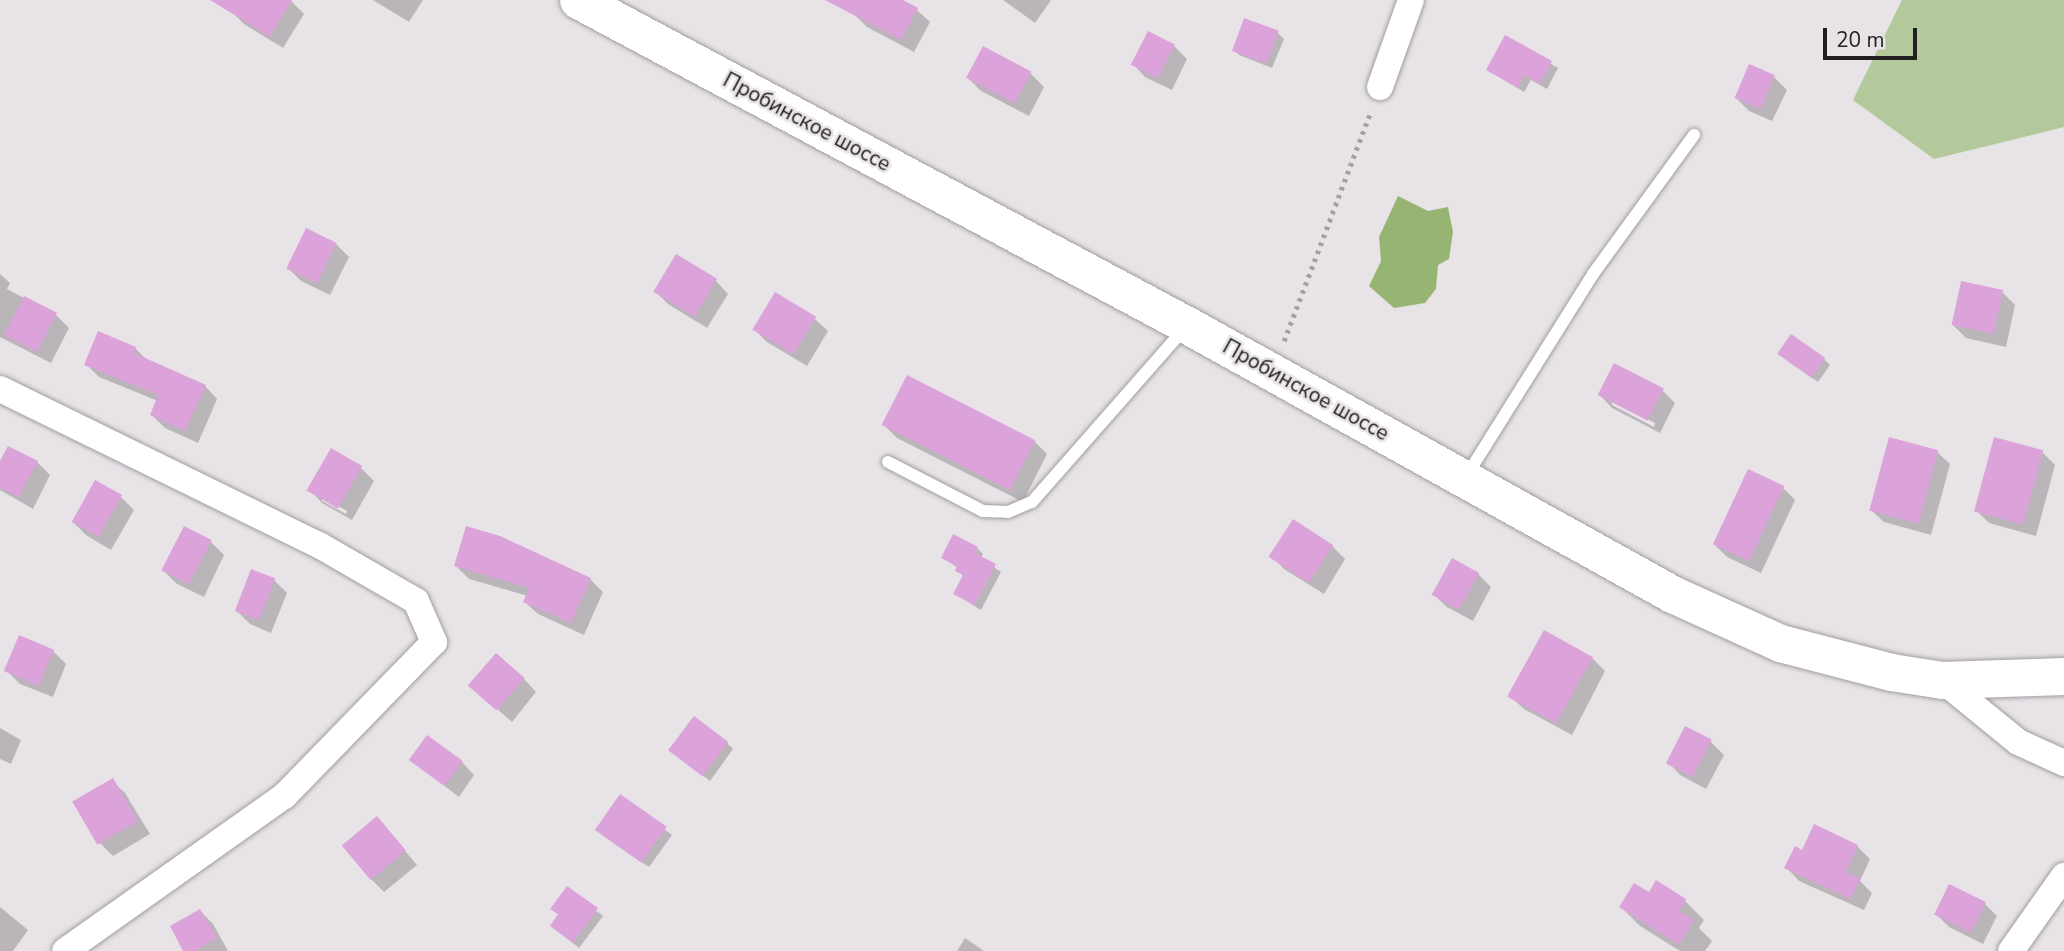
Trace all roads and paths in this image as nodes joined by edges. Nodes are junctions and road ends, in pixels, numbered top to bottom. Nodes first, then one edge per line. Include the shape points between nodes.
1 (578, 0) edge
2 (1411, 0) edge
3 (1380, 87) joint
4 (1694, 135) dead end
5 (1187, 325) junction
6 (1283, 342) dead end
7 (0, 389) edge
8 (888, 462) dead end
9 (1465, 479) junction
10 (2064, 676) edge
11 (1942, 680) junction
12 (2064, 763) edge
13 (2064, 876) edge
14 (65, 951) edge
15 (2011, 951) edge

1 - 5 main road, Пробинское шоссе
2 - 3 street
3 - 6 path
4 - 9 lane via 1593,274
5 - 8 lane via 1032,502 1008,512 982,511
5 - 9 main road, Пробинское шоссе
7 - 14 street via 319,545 416,601 434,642 284,796
9 - 11 main road, Пробинское шоссе via 1672,594 1780,643 1891,672
10 - 11 main road, Пробинское шоссе
11 - 12 street via 2018,742
13 - 15 street

